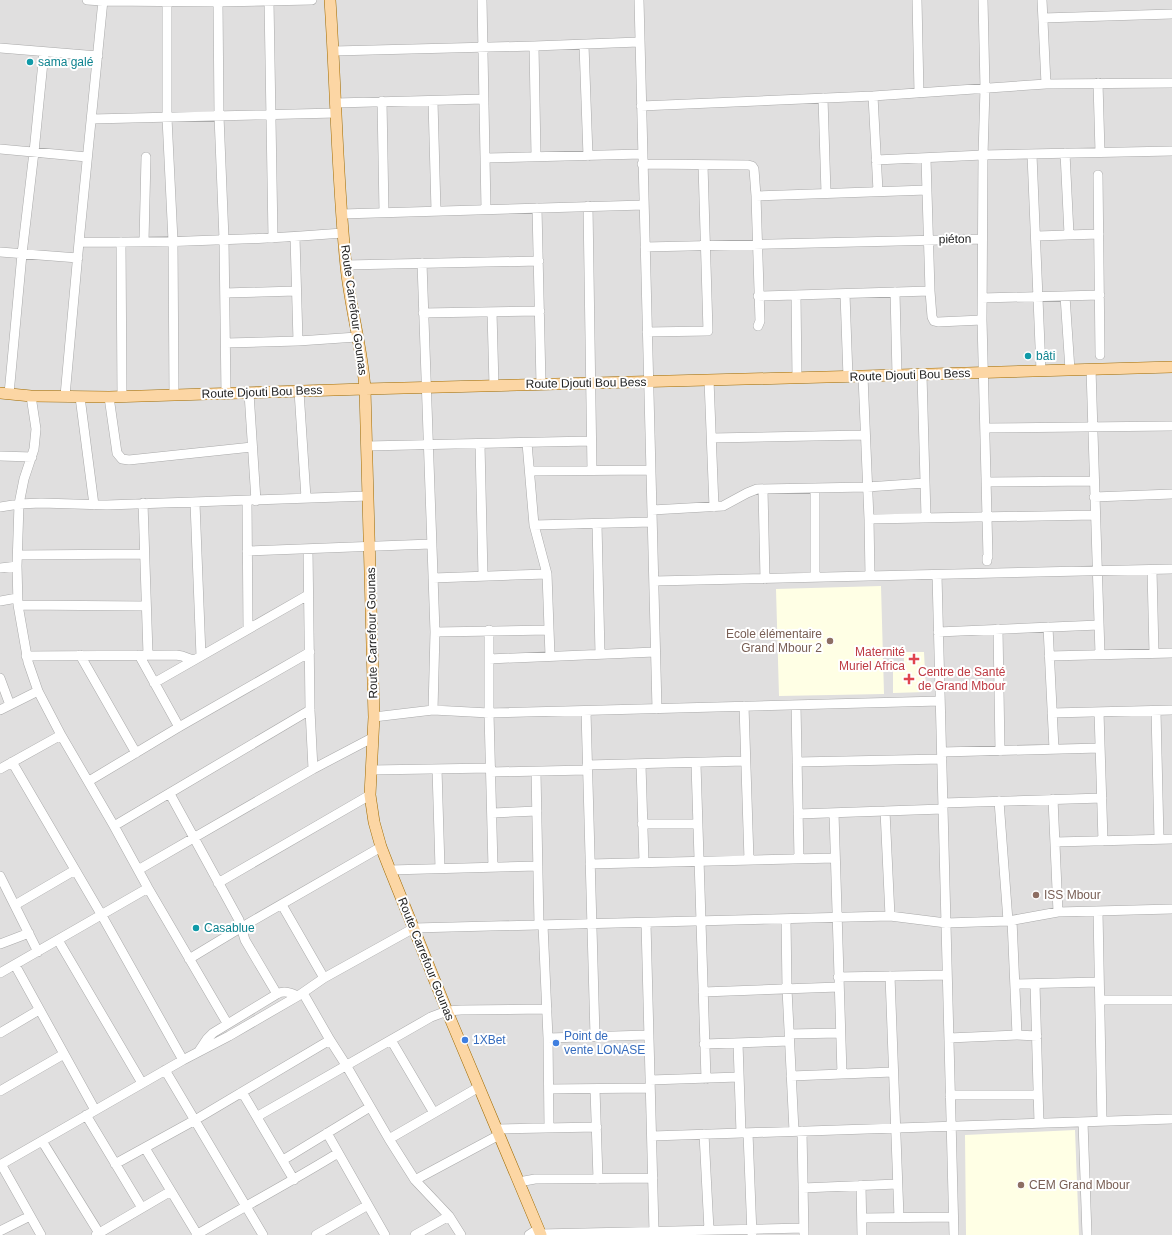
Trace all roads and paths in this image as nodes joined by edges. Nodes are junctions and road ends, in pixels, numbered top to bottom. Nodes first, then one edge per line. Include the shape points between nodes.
1 (88, 0) edge
2 (312, 0) edge
3 (330, 0) edge
4 (482, 0) edge
5 (639, 0) edge
6 (917, 0) edge
7 (983, 0) edge
8 (1042, 0) edge
9 (103, 1) edge
10 (167, 1) edge
11 (269, 1) junction
12 (218, 2) junction
13 (1172, 14) edge
14 (1043, 18) junction
15 (639, 42) junction
16 (584, 45) junction
17 (534, 46) junction
18 (483, 47) junction
19 (0, 48) edge
20 (334, 51) junction
21 (44, 52) junction
22 (98, 56) junction
23 (1098, 83) junction
24 (1172, 83) edge
25 (1046, 84) junction
26 (985, 88) junction
27 (919, 93) junction
28 (873, 96) junction
29 (822, 98) junction
30 (484, 99) junction
31 (382, 101) junction
32 (433, 101) junction
33 (641, 106) junction
34 (336, 108) junction
35 (271, 114) junction
36 (219, 116) junction
37 (167, 118) junction
38 (92, 119) junction
39 (0, 149) edge
40 (1172, 151) edge
41 (34, 152) junction
42 (1100, 152) junction
43 (1064, 153) junction
44 (983, 155) junction
45 (1032, 155) junction
46 (87, 156) junction
47 (536, 156) junction
48 (588, 156) junction
49 (146, 157) dead end
50 (486, 158) junction
51 (926, 158) junction
52 (642, 159) junction
53 (876, 160) junction
54 (703, 165) junction
55 (1098, 175) dead end
56 (927, 190) junction
57 (878, 191) junction
58 (826, 193) junction
59 (756, 196) junction
60 (644, 205) junction
61 (588, 206) junction
62 (536, 208) junction
63 (486, 210) junction
64 (436, 211) junction
65 (384, 212) junction
66 (342, 214) junction
67 (343, 233) junction
68 (1069, 234) junction
69 (1099, 234) junction
70 (1037, 236) junction
71 (295, 237) junction
72 (273, 238) junction
73 (224, 239) junction
74 (982, 239) junction
75 (928, 240) junction
76 (173, 241) junction
77 (78, 242) junction
78 (122, 242) junction
79 (144, 242) junction
80 (758, 244) junction
81 (705, 245) junction
82 (645, 247) junction
83 (0, 252) edge
84 (22, 254) junction
85 (78, 258) junction
86 (538, 261) junction
87 (422, 263) junction
88 (346, 265) junction
89 (296, 291) junction
90 (930, 291) junction
91 (225, 292) junction
92 (894, 292) junction
93 (845, 294) junction
94 (796, 295) junction
95 (1100, 295) junction
96 (758, 296) junction
97 (1039, 296) junction
98 (1065, 296) junction
99 (982, 298) junction
100 (540, 311) junction
101 (492, 312) junction
102 (423, 313) junction
103 (982, 320) junction
104 (758, 326) dead end
105 (647, 332) junction
106 (357, 337) junction
107 (298, 341) junction
108 (226, 343) junction
109 (1100, 355) dead end
110 (1172, 367) edge
111 (1091, 369) junction
112 (1041, 370) junction
113 (1070, 370) junction
114 (984, 372) junction
115 (922, 374) junction
116 (897, 375) junction
117 (863, 376) junction
118 (848, 377) junction
119 (797, 378) junction
120 (709, 380) junction
121 (648, 382) junction
122 (541, 384) junction
123 (591, 384) junction
124 (494, 386) junction
125 (427, 387) junction
126 (365, 389) junction
127 (299, 391) junction
128 (249, 393) junction
129 (4, 394) edge
130 (226, 394) junction
131 (174, 395) junction
132 (31, 396) junction
133 (65, 396) junction
134 (80, 397) junction
135 (109, 397) junction
136 (122, 397) junction
137 (1172, 426) edge
138 (985, 428) junction
139 (1092, 428) junction
140 (865, 434) junction
141 (712, 438) junction
142 (591, 441) junction
143 (527, 443) junction
144 (480, 444) junction
145 (429, 445) junction
146 (367, 446) junction
147 (252, 447) junction
148 (0, 456) edge
149 (32, 457) junction
150 (592, 470) junction
151 (651, 470) junction
152 (530, 471) junction
153 (1094, 481) junction
154 (986, 482) junction
155 (925, 483) junction
156 (867, 487) junction
157 (815, 488) junction
158 (763, 489) junction
159 (1172, 494) edge
160 (368, 496) junction
161 (1094, 497) junction
162 (306, 498) junction
163 (247, 501) junction
164 (256, 501) junction
165 (143, 503) junction
166 (195, 503) junction
167 (19, 504) junction
168 (94, 505) junction
169 (0, 507) edge
170 (714, 507) junction
171 (652, 510) junction
172 (1095, 515) junction
173 (986, 516) junction
174 (926, 517) junction
175 (869, 519) junction
176 (652, 522) junction
177 (598, 524) junction
178 (534, 525) junction
179 (431, 544) junction
180 (370, 546) junction
181 (308, 549) junction
182 (247, 550) junction
183 (18, 554) junction
184 (144, 554) junction
185 (987, 561) dead end
186 (17, 566) junction
187 (0, 567) edge
188 (1172, 569) edge
189 (1152, 570) junction
190 (1097, 571) junction
191 (547, 574) junction
192 (937, 574) junction
193 (483, 576) junction
194 (870, 576) junction
195 (815, 577) junction
196 (433, 578) junction
197 (764, 579) junction
198 (654, 581) junction
199 (308, 595) junction
200 (0, 601) edge
201 (17, 602) junction
202 (146, 606) junction
203 (1099, 625) junction
204 (1048, 627) junction
205 (248, 629) junction
206 (998, 629) junction
207 (489, 630) junction
208 (549, 630) junction
209 (435, 632) junction
210 (938, 632) junction
211 (310, 652) junction
212 (655, 652) junction
213 (1172, 652) edge
214 (1154, 653) junction
215 (600, 654) junction
216 (1100, 654) junction
217 (80, 655) junction
218 (143, 655) junction
219 (26, 656) junction
220 (550, 656) junction
221 (1050, 656) junction
222 (197, 658) junction
223 (489, 659) junction
224 (0, 678) edge
225 (154, 683) junction
226 (38, 691) junction
227 (940, 701) junction
228 (10, 705) junction
229 (796, 705) junction
230 (744, 706) junction
231 (657, 709) junction
232 (0, 710) edge
233 (310, 710) junction
234 (433, 710) junction
235 (1172, 710) edge
236 (586, 711) junction
237 (1156, 711) junction
238 (1099, 712) junction
239 (489, 713) junction
240 (1052, 714) junction
241 (374, 717) junction
242 (179, 727) junction
243 (61, 735) junction
244 (372, 738) junction
245 (1100, 748) junction
246 (1054, 749) junction
247 (1000, 751) junction
248 (136, 753) junction
249 (942, 755) junction
250 (12, 762) junction
251 (745, 762) junction
252 (797, 762) junction
253 (696, 764) junction
254 (641, 765) junction
255 (587, 768) junction
256 (0, 769) edge
257 (313, 769) junction
258 (438, 769) junction
259 (371, 770) junction
260 (491, 770) junction
261 (536, 772) junction
262 (89, 781) junction
263 (170, 794) junction
264 (370, 795) junction
265 (1102, 798) junction
266 (1054, 799) junction
267 (999, 801) junction
268 (943, 806) junction
269 (537, 812) junction
270 (885, 812) junction
271 (492, 813) junction
272 (834, 813) junction
273 (798, 814) junction
274 (642, 824) junction
275 (698, 824) junction
276 (114, 826) junction
277 (193, 838) junction
278 (1159, 839) junction
279 (1172, 839) edge
280 (1103, 841) junction
281 (1055, 842) junction
282 (381, 847) junction
283 (836, 858) junction
284 (799, 859) junction
285 (749, 860) junction
286 (699, 861) junction
287 (644, 862) junction
288 (590, 864) junction
289 (538, 866) junction
290 (493, 867) junction
291 (440, 868) junction
292 (75, 870) junction
293 (138, 870) junction
294 (390, 870) junction
295 (1, 882) edge
296 (218, 883) junction
297 (148, 888) junction
298 (15, 905) junction
299 (282, 905) junction
300 (1172, 909) edge
301 (1098, 911) junction
302 (1058, 912) junction
303 (101, 914) junction
304 (890, 916) junction
305 (837, 917) junction
306 (786, 919) junction
307 (1010, 920) junction
308 (701, 921) junction
309 (646, 922) junction
310 (946, 923) junction
311 (591, 924) junction
312 (541, 925) junction
313 (242, 927) junction
314 (414, 928) junction
315 (29, 933) junction
316 (58, 940) junction
317 (0, 944) edge
318 (38, 952) junction
319 (189, 959) junction
320 (15, 965) junction
321 (0, 973) edge
322 (947, 975) junction
323 (890, 976) junction
324 (324, 978) junction
325 (838, 982) junction
326 (1099, 982) junction
327 (1015, 984) junction
328 (1035, 984) junction
329 (787, 989) junction
330 (703, 992) junction
331 (277, 994) junction
332 (301, 994) junction
333 (1100, 1000) junction
334 (1172, 1000) edge
335 (547, 1009) junction
336 (39, 1010) junction
337 (250, 1010) junction
338 (447, 1011) junction
339 (256, 1020) junction
340 (227, 1023) junction
341 (0, 1033) edge
342 (840, 1033) junction
343 (648, 1035) junction
344 (1017, 1035) junction
345 (596, 1036) junction
346 (1037, 1036) junction
347 (548, 1038) junction
348 (789, 1038) junction
349 (949, 1038) junction
350 (330, 1040) junction
351 (391, 1040) junction
352 (738, 1043) junction
353 (704, 1044) junction
354 (198, 1052) junction
355 (64, 1054) junction
356 (183, 1060) junction
357 (346, 1065) junction
358 (165, 1070) junction
359 (893, 1072) junction
360 (842, 1074) junction
361 (791, 1076) junction
362 (739, 1077) junction
363 (706, 1079) junction
364 (142, 1083) junction
365 (650, 1084) junction
366 (479, 1087) junction
367 (596, 1089) junction
368 (549, 1090) junction
369 (0, 1091) edge
370 (242, 1092) junction
371 (950, 1095) junction
372 (1038, 1095) junction
373 (370, 1107) junction
374 (95, 1110) junction
375 (434, 1113) junction
376 (86, 1115) junction
377 (258, 1116) junction
378 (1172, 1119) edge
379 (195, 1120) junction
380 (1102, 1121) junction
381 (1083, 1122) junction
382 (1039, 1123) junction
383 (951, 1126) junction
384 (596, 1127) junction
385 (549, 1128) junction
386 (895, 1128) junction
387 (798, 1131) junction
388 (498, 1132) junction
389 (327, 1133) junction
390 (745, 1133) junction
391 (704, 1134) junction
392 (652, 1136) junction
393 (389, 1139) junction
394 (42, 1140) junction
395 (145, 1148) junction
396 (338, 1153) junction
397 (283, 1160) junction
398 (0, 1164) edge
399 (115, 1164) junction
400 (653, 1178) junction
401 (598, 1179) junction
402 (294, 1180) junction
403 (416, 1180) junction
404 (519, 1182) junction
405 (897, 1184) junction
406 (861, 1185) junction
407 (803, 1188) junction
408 (171, 1191) junction
409 (368, 1205) junction
410 (246, 1206) junction
411 (142, 1208) junction
412 (30, 1216) junction
413 (449, 1216) junction
414 (899, 1217) junction
415 (953, 1217) junction
416 (862, 1218) junction
417 (709, 1230) junction
418 (7, 1231) edge
419 (654, 1231) junction
420 (752, 1232) edge
421 (804, 1232) edge
422 (322, 1233) edge
423 (537, 1233) edge
424 (634, 1233) edge
425 (97, 1234) edge
426 (41, 1235) edge
427 (196, 1235) edge
428 (263, 1235) edge
429 (385, 1235) edge
430 (415, 1235) edge
431 (460, 1235) edge
432 (862, 1235) edge
433 (954, 1235) edge
434 (1086, 1235) edge

1 - 9 street
2 - 11 street
3 - 20 main road, Route Carrefour Gounas
4 - 18 street
5 - 15 street
6 - 27 street
7 - 26 street
8 - 14 street
9 - 10 street
9 - 22 street
10 - 12 street
10 - 37 street
11 - 12 street
11 - 35 street
12 - 36 street
13 - 14 street
14 - 25 street
15 - 16 street
15 - 33 street
16 - 17 street
16 - 48 street
17 - 18 street
17 - 47 street
18 - 20 street
18 - 30 street
19 - 21 street
20 - 34 main road, Route Carrefour Gounas
21 - 22 street
21 - 41 street
22 - 38 street
23 - 24 street
23 - 25 street
23 - 42 street
25 - 26 street
26 - 27 street
26 - 44 street
27 - 28 street
28 - 29 street
28 - 53 street
29 - 33 street
29 - 58 street
30 - 32 street
30 - 50 street
31 - 32 street
31 - 34 street
31 - 65 street
32 - 64 street
33 - 52 street
34 - 35 street
34 - 66 main road, Route Carrefour Gounas
35 - 36 street
35 - 72 street
36 - 37 street
36 - 73 street
37 - 38 street
37 - 76 street
38 - 46 street
39 - 41 street
40 - 42 street
41 - 46 street
41 - 84 street
42 - 43 street
43 - 45 street
43 - 68 street
44 - 45 street
44 - 51 street
44 - 74 street
45 - 70 street
46 - 77 street
47 - 48 street
47 - 50 street
48 - 52 street
49 - 79 street
50 - 63 street
51 - 53 street
51 - 56 street
52 - 54 street
52 - 60 street
53 - 57 street
54 - 59 street via 752,166
54 - 81 street
55 - 69 street
56 - 57 street
56 - 75 street
57 - 58 street
58 - 59 street
59 - 80 street
60 - 61 street
60 - 82 street
61 - 62 street
61 - 123 street
62 - 63 street
62 - 86 street
63 - 64 street
64 - 65 street
65 - 66 street
66 - 67 main road, Route Carrefour Gounas
67 - 71 street
67 - 88 main road, Route Carrefour Gounas
68 - 69 street
68 - 70 street
69 - 95 street
70 - 97 street
71 - 72 street
71 - 89 street
72 - 73 street
73 - 76 street
73 - 91 street
74 - 75 street, piéton
74 - 99 street
75 - 80 street, piéton
75 - 90 street
76 - 79 street
76 - 131 street
77 - 78 street
77 - 85 street
78 - 79 street
78 - 136 street
80 - 81 street, piéton
80 - 96 street
81 - 82 street, piéton
81 - 105 street via 708,331
82 - 105 street
83 - 84 street
84 - 85 street
84 - 129 street
85 - 133 street
86 - 87 street
86 - 100 street
87 - 88 street
87 - 102 street
88 - 106 main road, Route Carrefour Gounas
89 - 91 street
89 - 107 street
90 - 92 street
90 - 103 street via 934,321
91 - 108 street
92 - 93 street
92 - 116 street
93 - 94 street
93 - 118 street
94 - 96 street
94 - 119 street
95 - 98 street
95 - 109 street
96 - 104 street
97 - 98 street
97 - 99 street
97 - 112 street
98 - 113 street
99 - 103 street
100 - 101 street
100 - 122 street
101 - 102 street
101 - 124 street
102 - 125 street
103 - 114 street
105 - 121 street
106 - 107 street
106 - 126 main road, Route Carrefour Gounas
107 - 108 street
108 - 130 street
110 - 111 main road, Route Djouti Bou Bess
111 - 113 main road, Route Djouti Bou Bess
111 - 139 street
112 - 113 main road, Route Djouti Bou Bess
112 - 114 main road, Route Djouti Bou Bess
114 - 115 main road, Route Djouti Bou Bess
114 - 138 street
115 - 116 main road, Route Djouti Bou Bess
115 - 155 street
116 - 117 main road, Route Djouti Bou Bess
117 - 118 main road, Route Djouti Bou Bess
117 - 140 street
118 - 119 main road, Route Djouti Bou Bess
119 - 120 main road, Route Djouti Bou Bess
120 - 121 main road, Route Djouti Bou Bess
120 - 141 street
121 - 123 main road, Route Djouti Bou Bess
121 - 151 street
122 - 123 main road, Route Djouti Bou Bess
122 - 124 main road, Route Djouti Bou Bess
123 - 142 street
124 - 125 main road, Route Djouti Bou Bess
125 - 126 main road, Route Djouti Bou Bess
125 - 145 street
126 - 127 main road, Route Djouti Bou Bess
126 - 146 main road, Route Carrefour Gounas
127 - 128 main road, Route Djouti Bou Bess
127 - 162 street
128 - 130 main road, Route Djouti Bou Bess
128 - 147 street
129 - 132 main road, Route Djouti Bou Bess
130 - 131 main road, Route Djouti Bou Bess
131 - 136 main road, Route Djouti Bou Bess
132 - 133 main road, Route Djouti Bou Bess
132 - 149 street via 36,429
133 - 134 main road, Route Djouti Bou Bess
134 - 135 main road, Route Djouti Bou Bess
134 - 168 street
135 - 136 main road, Route Djouti Bou Bess
135 - 147 street via 117,453 122,459
137 - 139 street
138 - 139 street
138 - 154 street
139 - 153 street
140 - 141 street
140 - 156 street
141 - 170 street
142 - 143 street
142 - 150 street
143 - 144 street
143 - 152 street
144 - 145 street
144 - 193 street
145 - 146 street
145 - 179 street
146 - 160 main road, Route Carrefour Gounas
147 - 164 street
148 - 149 street
149 - 167 street
150 - 151 street
150 - 152 street
151 - 171 street
152 - 178 street
153 - 154 street
153 - 161 street
154 - 173 street
155 - 156 street
155 - 174 street
156 - 157 street
156 - 175 street
157 - 158 street
157 - 195 street
158 - 170 street via 753,491 723,506
158 - 197 street
159 - 161 street
160 - 162 street
160 - 180 main road, Route Carrefour Gounas
161 - 172 street
162 - 164 street
163 - 164 street
163 - 166 street
163 - 182 street
165 - 166 street
165 - 168 street
165 - 184 street
166 - 222 street
167 - 168 street
167 - 169 street
167 - 183 street
170 - 171 street
171 - 176 street
172 - 173 street
172 - 190 street
173 - 174 street
173 - 185 street
174 - 175 street
175 - 194 street
176 - 177 street
176 - 198 street
177 - 178 street
177 - 215 street
178 - 191 street
179 - 180 street
179 - 196 street
180 - 181 street
180 - 241 main road, Route Carrefour Gounas
181 - 182 street
181 - 199 street
182 - 205 street
183 - 184 street
183 - 186 street
184 - 202 street
186 - 187 street
186 - 201 street
188 - 189 street
189 - 190 street
189 - 214 street
190 - 192 street
190 - 203 street
191 - 193 street
191 - 208 street
192 - 194 street
192 - 210 street
193 - 196 street
194 - 195 street
195 - 197 street
196 - 209 street
197 - 198 street
198 - 212 street
199 - 205 street
199 - 211 street
200 - 201 street
201 - 202 street
201 - 219 street
202 - 218 street
203 - 204 street
203 - 216 street
204 - 206 street
204 - 221 street
205 - 222 street
206 - 210 street
206 - 247 street
207 - 208 street
207 - 209 street
207 - 223 street
208 - 220 street
209 - 234 street
210 - 227 street
211 - 233 street
211 - 242 street
212 - 215 street
212 - 231 street
213 - 214 street
214 - 216 street
215 - 220 street
216 - 221 street
217 - 218 street
217 - 219 street
217 - 248 street
218 - 222 street
218 - 225 street
219 - 226 street
220 - 223 street
221 - 240 street
222 - 225 street
223 - 239 street
224 - 228 street
225 - 242 street
226 - 228 street
226 - 243 street
227 - 229 street
227 - 249 street
228 - 232 street
229 - 230 street
229 - 252 street
230 - 231 street
230 - 251 street
231 - 236 street
233 - 257 street
233 - 263 street
234 - 239 street
234 - 241 street
235 - 237 street
236 - 239 street
236 - 255 street
237 - 238 street
237 - 278 street
238 - 240 street
238 - 245 street
239 - 260 street
240 - 246 street
241 - 244 main road, Route Carrefour Gounas
242 - 248 street
243 - 250 street
243 - 262 street
244 - 257 street
244 - 259 main road, Route Carrefour Gounas
245 - 246 street
245 - 265 street
246 - 247 street
247 - 249 street
248 - 262 street
249 - 252 street
249 - 268 street
250 - 256 street
250 - 292 street
251 - 253 street
251 - 285 street
252 - 273 street
253 - 254 street
253 - 275 street
254 - 255 street
254 - 274 street
255 - 261 street
255 - 288 street
257 - 277 street
258 - 259 street
258 - 260 street
258 - 291 street
259 - 264 main road, Route Carrefour Gounas
260 - 261 street
260 - 271 street
261 - 269 street
262 - 276 street
263 - 276 street
263 - 277 street
264 - 282 main road, Route Carrefour Gounas
264 - 296 street
265 - 266 street
265 - 280 street
266 - 267 street
266 - 281 street
267 - 268 street
267 - 307 street
268 - 270 street
268 - 310 street
269 - 271 street
269 - 289 street
270 - 272 street
270 - 304 street
271 - 290 street
272 - 273 street
272 - 283 street
273 - 284 street
274 - 275 street
274 - 287 street
275 - 286 street
276 - 293 street
277 - 293 street
277 - 296 street
278 - 279 street
278 - 280 street
280 - 281 street
281 - 302 street
282 - 294 main road, Route Carrefour Gounas
282 - 299 street
283 - 284 street
283 - 305 street
284 - 285 street
285 - 286 street
286 - 287 street
286 - 308 street
287 - 288 street
288 - 311 street
289 - 290 street
289 - 312 street
290 - 291 street
291 - 294 street
292 - 298 street
292 - 303 street
293 - 297 street
294 - 314 main road, Route Carrefour Gounas
295 - 298 street
296 - 313 street
297 - 303 street
297 - 319 street
298 - 315 street
299 - 313 street
299 - 324 street
300 - 301 street
301 - 302 street
301 - 326 street
302 - 307 street
303 - 316 street
303 - 356 street
304 - 305 street
304 - 310 street
305 - 306 street
305 - 325 street
306 - 308 street
306 - 329 street
307 - 310 street
307 - 327 street
308 - 309 street
308 - 330 street
309 - 311 street
309 - 343 street
310 - 322 street
311 - 312 street
311 - 345 street
312 - 314 street
312 - 335 street
313 - 319 street
313 - 331 street via 245,940
314 - 324 street
314 - 338 main road, Route Carrefour Gounas
315 - 317 street
315 - 318 street
316 - 318 street
316 - 364 street
318 - 320 street
319 - 340 street
320 - 321 street
320 - 336 street
322 - 323 street
322 - 349 street
323 - 325 street
323 - 359 street
324 - 332 street
325 - 329 street
325 - 342 street
326 - 328 street
326 - 333 street
327 - 328 street
327 - 344 street
328 - 346 street
329 - 330 street
329 - 348 street
330 - 353 street
331 - 332 street
331 - 337 street
332 - 339 street
332 - 350 street
333 - 334 street
333 - 380 street
335 - 338 street
335 - 347 street
336 - 341 street
336 - 355 street
337 - 339 street
337 - 340 street
338 - 351 street
338 - 366 main road, Route Carrefour Gounas
339 - 354 street
340 - 354 street via 210,1035
342 - 348 street
342 - 360 street
343 - 345 street
343 - 365 street
344 - 346 street
344 - 349 street
345 - 347 street
346 - 372 street
347 - 368 street
348 - 352 street
348 - 361 street
349 - 371 street
350 - 357 street
350 - 370 street
351 - 357 street
351 - 375 street
352 - 353 street
352 - 362 street
353 - 363 street
354 - 356 street
355 - 369 street
355 - 374 street
356 - 358 street
357 - 373 street
357 - 377 street
358 - 364 street
358 - 379 street
359 - 360 street
359 - 386 street
360 - 361 street
361 - 387 street
362 - 363 street
362 - 390 street
363 - 365 street
364 - 374 street
365 - 367 street
365 - 392 street
366 - 375 street
366 - 388 main road, Route Carrefour Gounas
367 - 368 street
367 - 384 street
368 - 385 street
370 - 377 street
370 - 379 street
371 - 372 street
371 - 383 street
372 - 382 street
373 - 389 street
373 - 393 street
374 - 376 street
375 - 393 street
376 - 394 street
376 - 399 street
377 - 397 street
378 - 380 street
379 - 395 street
379 - 410 street
380 - 381 street
381 - 382 street
381 - 434 street
382 - 383 street
383 - 386 street
383 - 415 street
384 - 385 street
384 - 401 street
385 - 388 street
386 - 387 street
386 - 405 street
387 - 390 street
387 - 407 street
388 - 403 street
388 - 404 main road, Route Carrefour Gounas
389 - 396 street
389 - 397 street
390 - 391 street
390 - 420 street
391 - 392 street
391 - 417 street
392 - 400 street
393 - 403 street
394 - 398 street
394 - 425 street
395 - 399 street
395 - 408 street
396 - 402 street
396 - 409 street
397 - 402 street
398 - 412 street
399 - 411 street
400 - 401 street
400 - 419 street
401 - 404 street via 535,1179
402 - 410 street
403 - 413 street
404 - 423 main road, Route Carrefour Gounas
405 - 406 street
405 - 414 street
406 - 407 street
406 - 416 street
407 - 421 street
408 - 411 street
408 - 427 street
409 - 422 street
409 - 429 street
410 - 427 street
410 - 428 street
411 - 425 street
412 - 418 street
412 - 426 street
413 - 430 street
413 - 431 street
414 - 415 street
414 - 416 street
415 - 433 street
416 - 432 street
417 - 419 street
417 - 420 street
419 - 424 street
420 - 421 street
423 - 424 street

